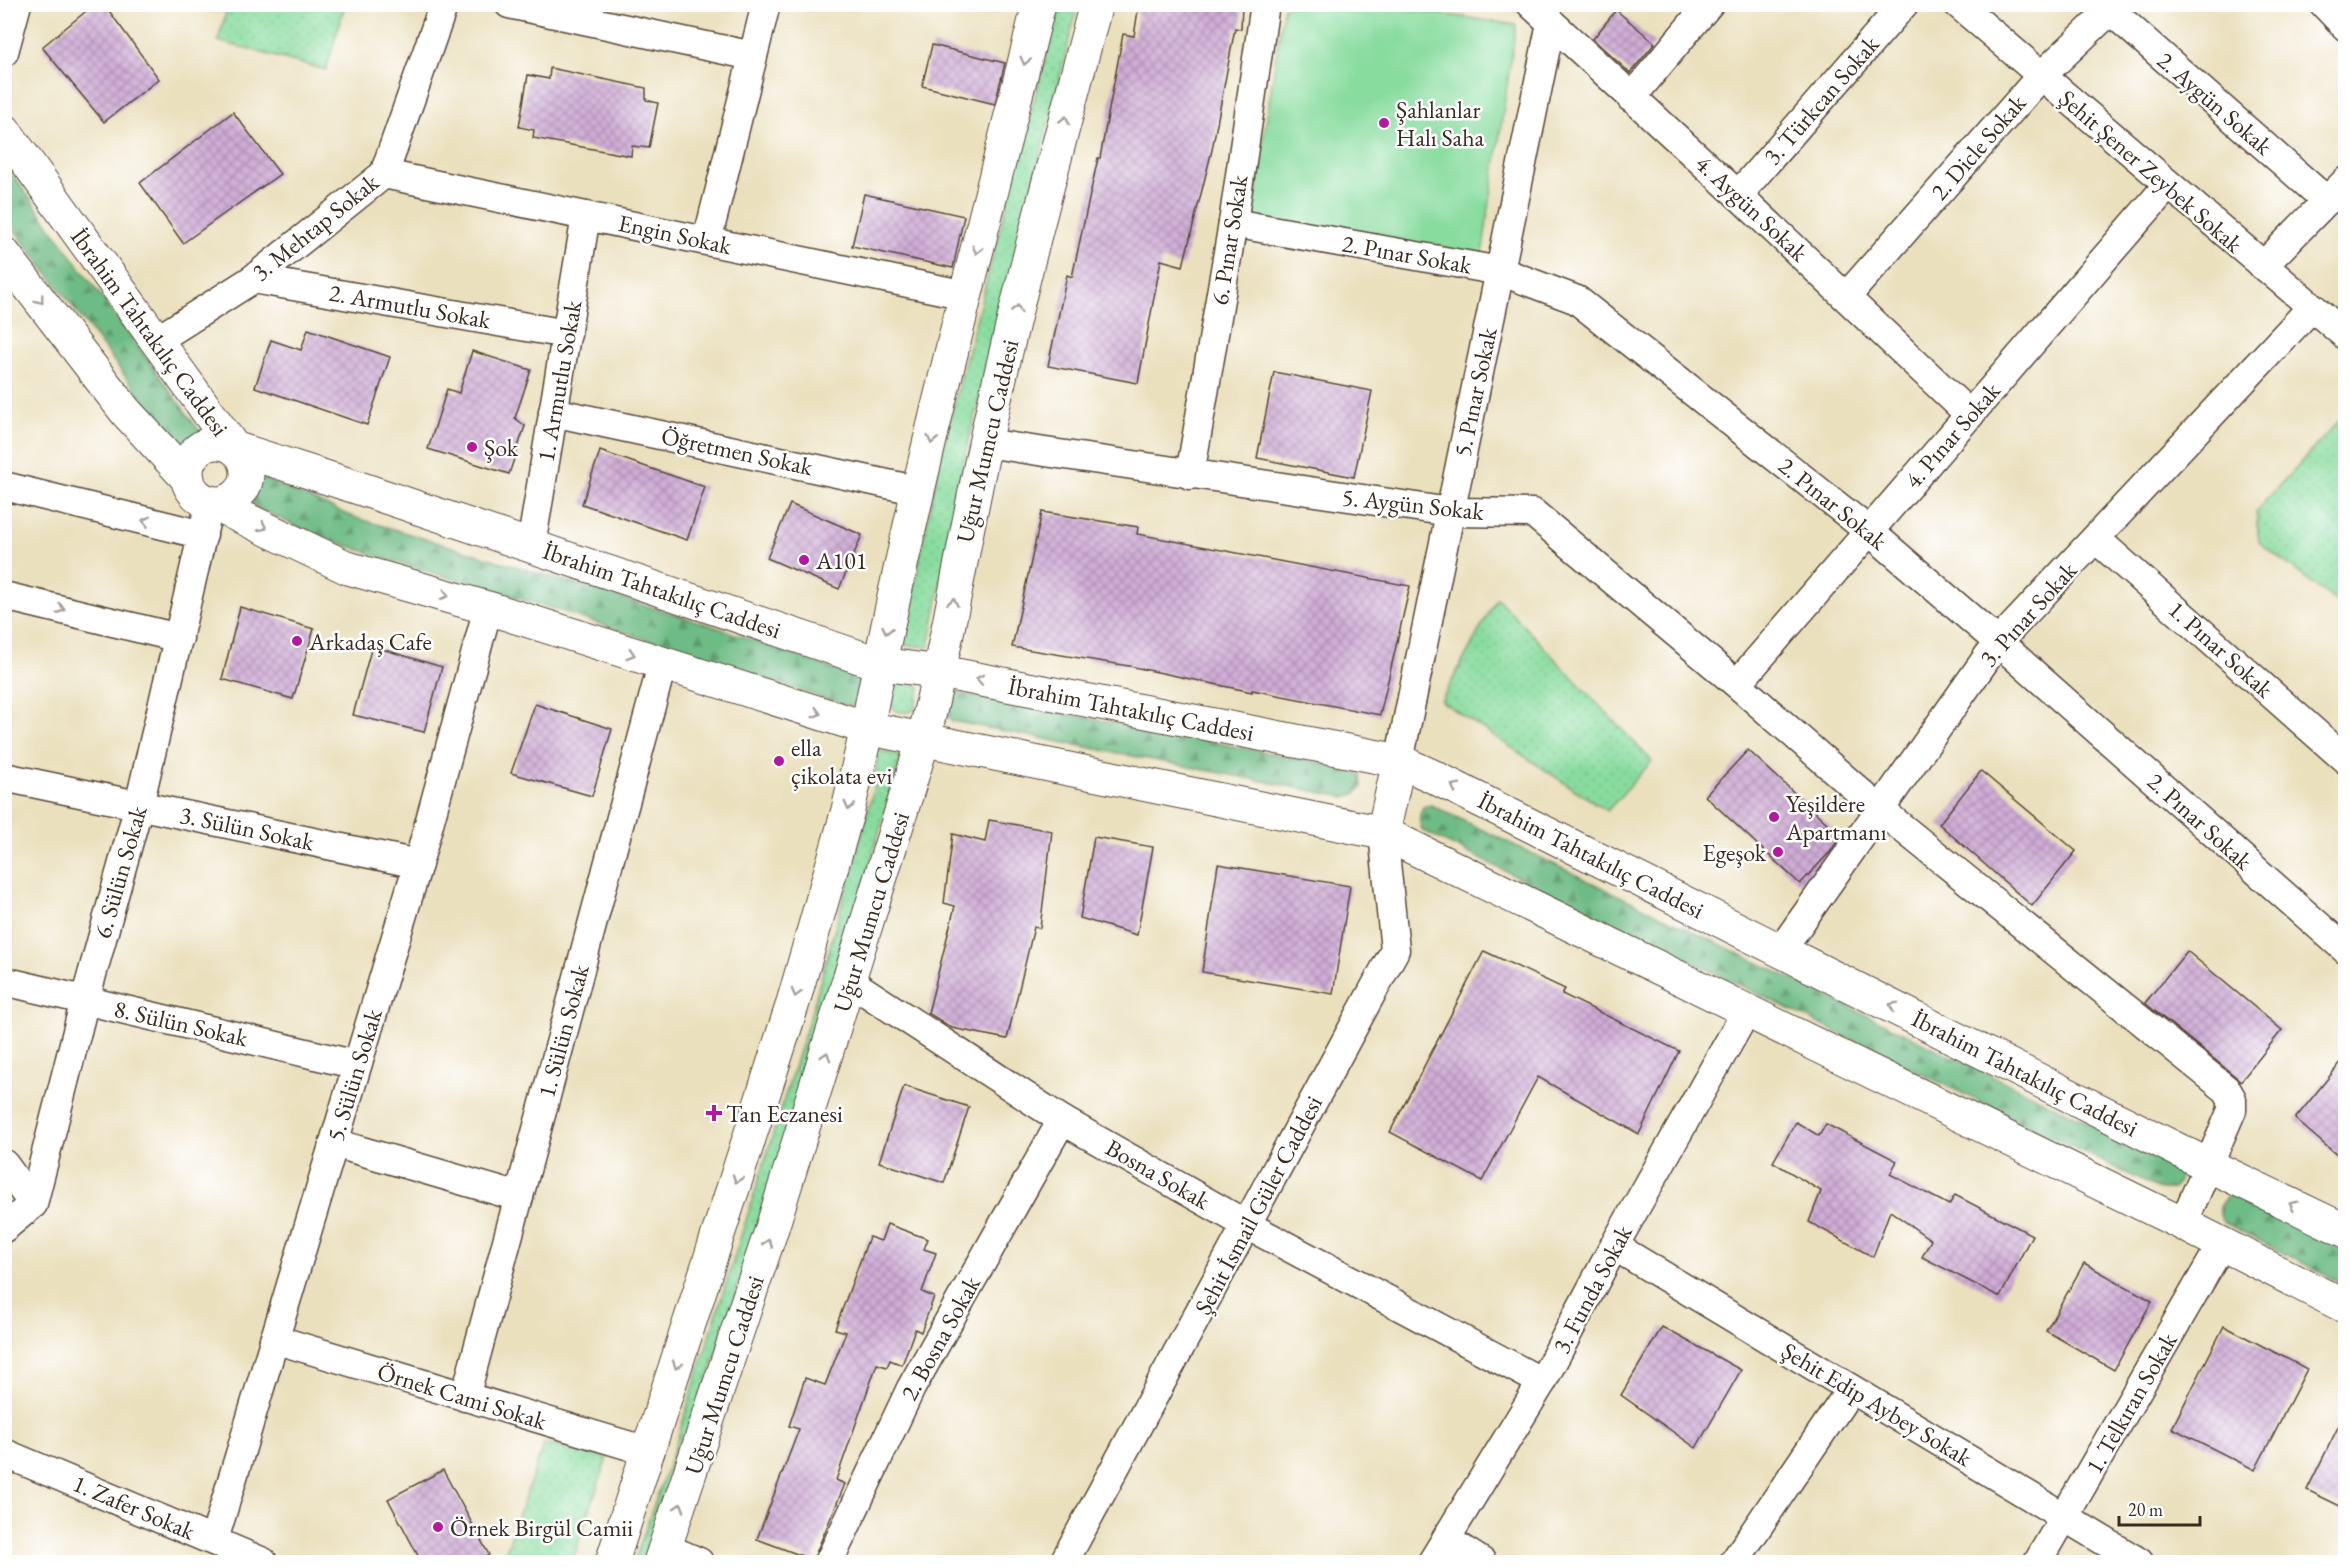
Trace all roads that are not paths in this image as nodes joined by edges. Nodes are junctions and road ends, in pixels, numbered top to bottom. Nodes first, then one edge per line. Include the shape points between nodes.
1 (17, 4) edge
2 (444, 4) edge
3 (508, 4) edge
4 (766, 4) edge
5 (1040, 4) edge
6 (1096, 4) edge
7 (1265, 4) edge
8 (1709, 4) edge
9 (1904, 4) edge
10 (1958, 4) edge
11 (2324, 4) edge
12 (2110, 7) edge
13 (1541, 14) edge
14 (2346, 27) edge
15 (4, 52) edge
16 (753, 56) junction
17 (2041, 76) junction
18 (1631, 98) junction
19 (4, 130) edge
20 (384, 174) junction
21 (2168, 186) junction
22 (2336, 191) edge
23 (1738, 195) junction
24 (586, 216) junction
25 (1233, 223) junction
26 (707, 241) junction
27 (4, 254) edge
28 (2263, 266) junction
29 (1500, 271) junction
30 (253, 279) junction
31 (966, 295) junction
32 (1846, 297) junction
33 (2312, 308) junction
34 (567, 334) junction
35 (2346, 336) edge
36 (157, 340) junction
37 (554, 412) junction
38 (1970, 415) junction
39 (985, 443) junction
40 (234, 448) junction
41 (1190, 475) junction
42 (4, 486) edge
43 (920, 490) junction
44 (199, 491) junction
45 (1450, 512) junction
46 (1869, 531) junction
47 (202, 535) junction
48 (2096, 538) junction
49 (531, 546) junction
50 (4, 596) edge
51 (488, 608) junction
52 (179, 638) junction
53 (1998, 642) junction
54 (662, 664) junction
55 (880, 664) junction
56 (941, 672) junction
57 (1737, 684) junction
58 (867, 728) junction
59 (923, 741) junction
60 (2346, 760) edge
61 (1399, 761) junction
62 (4, 777) edge
63 (139, 805) junction
64 (1880, 809) junction
65 (1383, 833) junction
66 (418, 864) junction
67 (1780, 950) junction
68 (2346, 950) edge
69 (4, 981) edge
70 (849, 981) junction
71 (85, 1000) junction
72 (1746, 1012) junction
73 (357, 1065) junction
74 (1062, 1120) junction
75 (333, 1143) junction
76 (4, 1164) edge
77 (2208, 1165) junction
78 (519, 1197) junction
79 (33, 1204) junction
80 (2183, 1224) junction
81 (1247, 1225) junction
82 (4, 1228) edge
83 (2346, 1231) edge
84 (2222, 1244) junction
85 (1614, 1246) junction
86 (2346, 1307) edge
87 (274, 1339) junction
88 (1542, 1382) junction
89 (1851, 1389) junction
90 (465, 1397) junction
91 (650, 1452) junction
92 (4, 1453) edge
93 (2065, 1518) junction
94 (214, 1540) junction
95 (1439, 1551) edge
96 (663, 1555) edge
97 (254, 1561) edge
98 (612, 1563) edge
99 (699, 1563) edge
100 (829, 1563) edge
101 (1064, 1563) edge
102 (1482, 1563) edge
103 (1734, 1563) edge
104 (2038, 1563) edge
105 (2139, 1563) edge

1 - 15 street
2 - 20 street, 3. Mehtap Sokak
3 - 16 street
4 - 16 street
5 -> 31 main road, Uğur Mumcu Caddesi
39 -> 6 main road, Uğur Mumcu Caddesi
7 - 25 street, 6. Pınar Sokak
8 - 18 street
9 - 23 street, 3. Türkcan Sokak
10 - 17 street, Şehit Şener Zeybek Sokak
11 - 14 street
12 - 17 street, 2. Dicle Sokak
12 - 22 street, 2. Aygün Sokak
13 - 18 street, 4. Aygün Sokak
13 - 29 street, 5. Pınar Sokak
16 - 26 street
17 - 21 street, Şehit Şener Zeybek Sokak
17 - 32 street, 2. Dicle Sokak
18 - 23 street, 4. Aygün Sokak
19 - 36 main road, İbrahim Tahtakılıç Caddesi
20 - 24 street, Engin Sokak
20 - 30 street, 3. Mehtap Sokak
21 - 28 street, Şehit Şener Zeybek Sokak
21 - 38 street, 4. Pınar Sokak
22 - 28 street
23 - 32 street, 4. Aygün Sokak
24 - 26 street, Engin Sokak
24 - 34 street, 1. Armutlu Sokak
25 - 29 street, 2. Pınar Sokak
25 - 41 street, 6. Pınar Sokak
26 - 31 street, Engin Sokak
27 -> 44 main road via 126,412
28 - 33 street, Şehit Şener Zeybek Sokak
29 - 45 street, 5. Pınar Sokak
29 - 46 street, 2. Pınar Sokak via 1576,300
30 - 34 street, 2. Armutlu Sokak
30 - 36 street, 3. Mehtap Sokak
31 -> 43 main road, Uğur Mumcu Caddesi
32 - 38 street, 4. Aygün Sokak
33 - 35 street, Şehit Şener Zeybek Sokak
33 - 48 street, 3. Pınar Sokak
34 - 37 street, 1. Armutlu Sokak
36 - 40 main road, İbrahim Tahtakılıç Caddesi
37 - 43 street, Öğretmen Sokak
37 - 49 street, 1. Armutlu Sokak
38 - 46 street, 4. Pınar Sokak
39 - 41 street, 5. Aygün Sokak
56 -> 39 main road, Uğur Mumcu Caddesi
40 - 44 main road via 217,443 201,448 190,462
40 - 44 main road via 245,461 247,478 240,493 226,502
40 - 49 main road, İbrahim Tahtakılıç Caddesi
41 - 45 street, 5. Aygün Sokak
47 -> 42 street
43 -> 55 main road, Uğur Mumcu Caddesi
44 - 47 street, 6. Sülün Sokak
44 -> 51 main road via 348,568
45 - 57 street, 5. Aygün Sokak via 1533,513
45 - 61 street, 5. Pınar Sokak
46 - 53 street, 2. Pınar Sokak
46 - 57 street, 4. Pınar Sokak
47 - 52 street, 6. Sülün Sokak
48 - 53 street, 3. Pınar Sokak
48 - 60 street, 1. Pınar Sokak
49 - 55 main road, İbrahim Tahtakılıç Caddesi
50 -> 52 street
51 -> 54 main road
51 - 66 street, 5. Sülün Sokak
52 - 63 street, 6. Sülün Sokak
53 - 64 street, 3. Pınar Sokak
53 - 68 street, 2. Pınar Sokak
54 -> 58 main road
54 - 78 street, 1. Sülün Sokak
55 - 56 main road, İbrahim Tahtakılıç Caddesi
55 - 58 main road, Uğur Mumcu Caddesi
56 - 59 main road, Uğur Mumcu Caddesi
61 -> 56 main road, İbrahim Tahtakılıç Caddesi
57 - 64 street, 5. Aygün Sokak
58 - 59 main road
58 -> 91 main road, Uğur Mumcu Caddesi via 848,810 792,1006
59 - 65 main road
59 - 70 main road, Uğur Mumcu Caddesi
61 - 65 main road
67 -> 61 main road, İbrahim Tahtakılıç Caddesi
62 - 63 street, 3. Sülün Sokak
63 - 66 street, 3. Sülün Sokak
63 - 71 street, 6. Sülün Sokak
64 - 67 street, 3. Pınar Sokak
64 - 77 street, 5. Aygün Sokak via 2227,1090 2232,1110
65 - 72 main road
65 - 81 street, Şehit İsmail Güler Caddesi via 1395,950
66 - 73 street, 5. Sülün Sokak
77 -> 67 main road, İbrahim Tahtakılıç Caddesi
69 - 71 street, 8. Sülün Sokak
70 - 74 street, Bosna Sokak
96 -> 70 main road, Uğur Mumcu Caddesi
71 - 73 street, 8. Sülün Sokak
71 - 79 street, 6. Sülün Sokak
72 - 80 main road
72 - 85 street, 3. Funda Sokak
73 - 75 street, 5. Sülün Sokak
74 - 81 street, Bosna Sokak
74 - 100 street, 2. Bosna Sokak via 911,1388
75 - 78 street
75 - 87 street, 5. Sülün Sokak
76 - 79 street
77 - 80 street, 5. Aygün Sokak
83 -> 77 main road, İbrahim Tahtakılıç Caddesi
78 - 90 street, 1. Sülün Sokak
79 - 82 street
80 - 84 main road
81 - 88 street, Bosna Sokak
81 - 101 street, Şehit İsmail Güler Caddesi
84 - 86 main road
84 - 93 street, 1. Telkıran Sokak
85 - 88 street, 3. Funda Sokak
85 - 89 street, Şehit Edip Aybey Sokak
87 - 90 street, Örnek Cami Sokak
87 - 94 street, 5. Sülün Sokak
88 - 95 street, 3. Funda Sokak
89 - 93 street, Şehit Edip Aybey Sokak
89 - 103 street
90 - 91 street, Örnek Cami Sokak
91 - 98 main road, Uğur Mumcu Caddesi
92 - 94 street, 1. Zafer Sokak
93 - 104 street, 1. Telkıran Sokak
93 - 105 street, Şehit Edip Aybey Sokak
94 - 97 street, 1. Zafer Sokak
95 - 102 street
96 - 99 street

